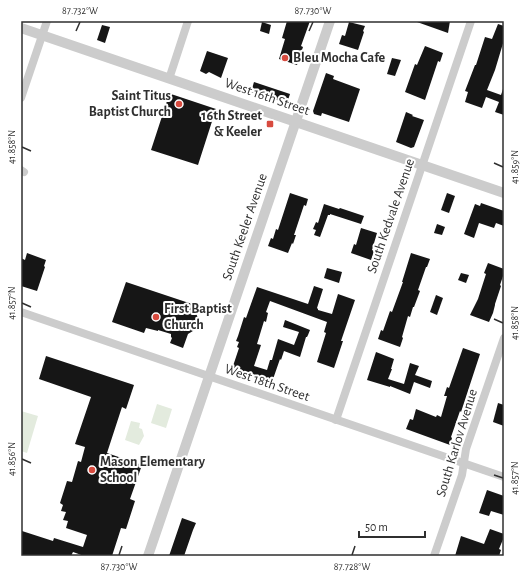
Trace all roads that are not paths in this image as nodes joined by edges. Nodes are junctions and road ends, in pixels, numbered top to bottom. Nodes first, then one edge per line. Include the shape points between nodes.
1 (47, 21) edge
2 (188, 21) edge
3 (330, 21) edge
4 (471, 21) edge
5 (21, 28) edge
6 (42, 35) junction
7 (169, 79) junction
8 (21, 98) edge
9 (296, 122) junction
10 (422, 165) junction
11 (504, 193) edge
12 (21, 312) edge
13 (504, 338) edge
14 (209, 376) junction
15 (336, 420) junction
16 (464, 463) junction
17 (504, 477) edge
18 (148, 556) edge
19 (434, 556) edge

1 - 6 street
2 - 7 street
3 - 9 street, South Keeler Avenue
4 - 10 street, South Kedvale Avenue
5 - 6 street, West 16th Street
6 - 7 street, West 16th Street
6 - 8 street
7 - 9 street, West 16th Street
9 - 10 street, West 16th Street
9 - 14 street, South Keeler Avenue
10 - 11 street, West 16th Street
10 - 15 street, South Kedvale Avenue
12 - 14 street, West 18th Street
13 - 16 street, South Karlov Avenue via 466,449
14 - 15 street, West 18th Street
14 - 18 street, South Keeler Avenue
15 - 16 street, West 18th Street
16 - 17 street, West 18th Street
16 - 19 street, South Karlov Avenue

